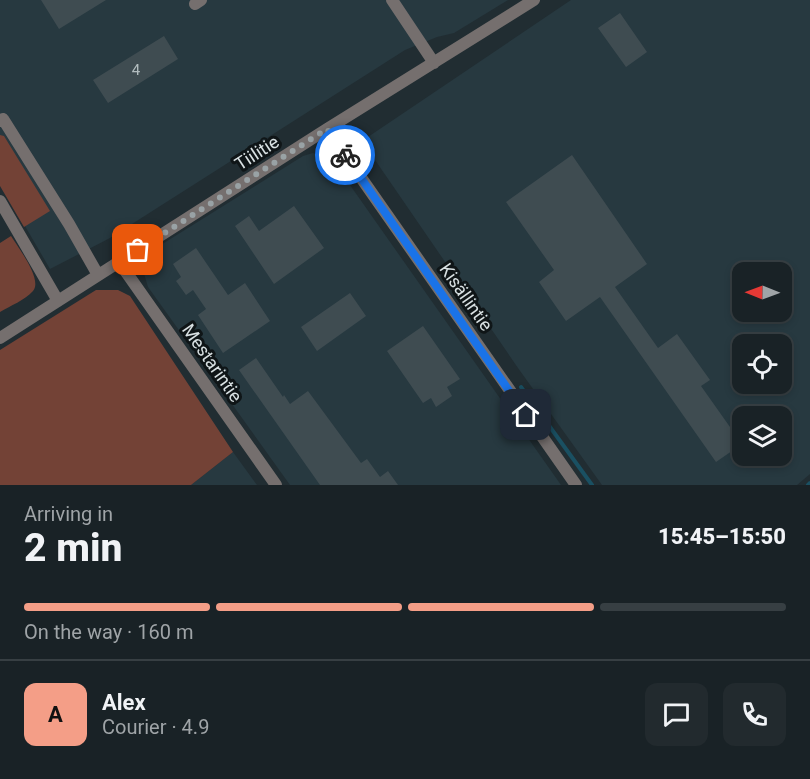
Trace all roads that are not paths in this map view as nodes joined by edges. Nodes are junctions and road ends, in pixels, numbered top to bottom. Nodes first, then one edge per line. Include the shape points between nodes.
1 (392, 0) edge
2 (534, 0) edge
3 (434, 63) junction
4 (0, 121) edge
5 (327, 129) junction
6 (0, 201) edge
7 (120, 262) junction
8 (98, 275) junction
9 (58, 301) junction
10 (0, 338) edge
11 (276, 485) edge
12 (576, 485) edge

1 - 3 street
2 - 3 street, Tiilitie
3 - 5 street, Tiilitie
4 - 8 street via 3,119
5 - 7 street, Tiilitie
5 - 12 street, Kisällintie
6 - 9 street
7 - 8 street, Tiilitie
7 - 11 street, Mestarintie
8 - 9 street, Tiilitie
9 - 10 street, Tiilitie

